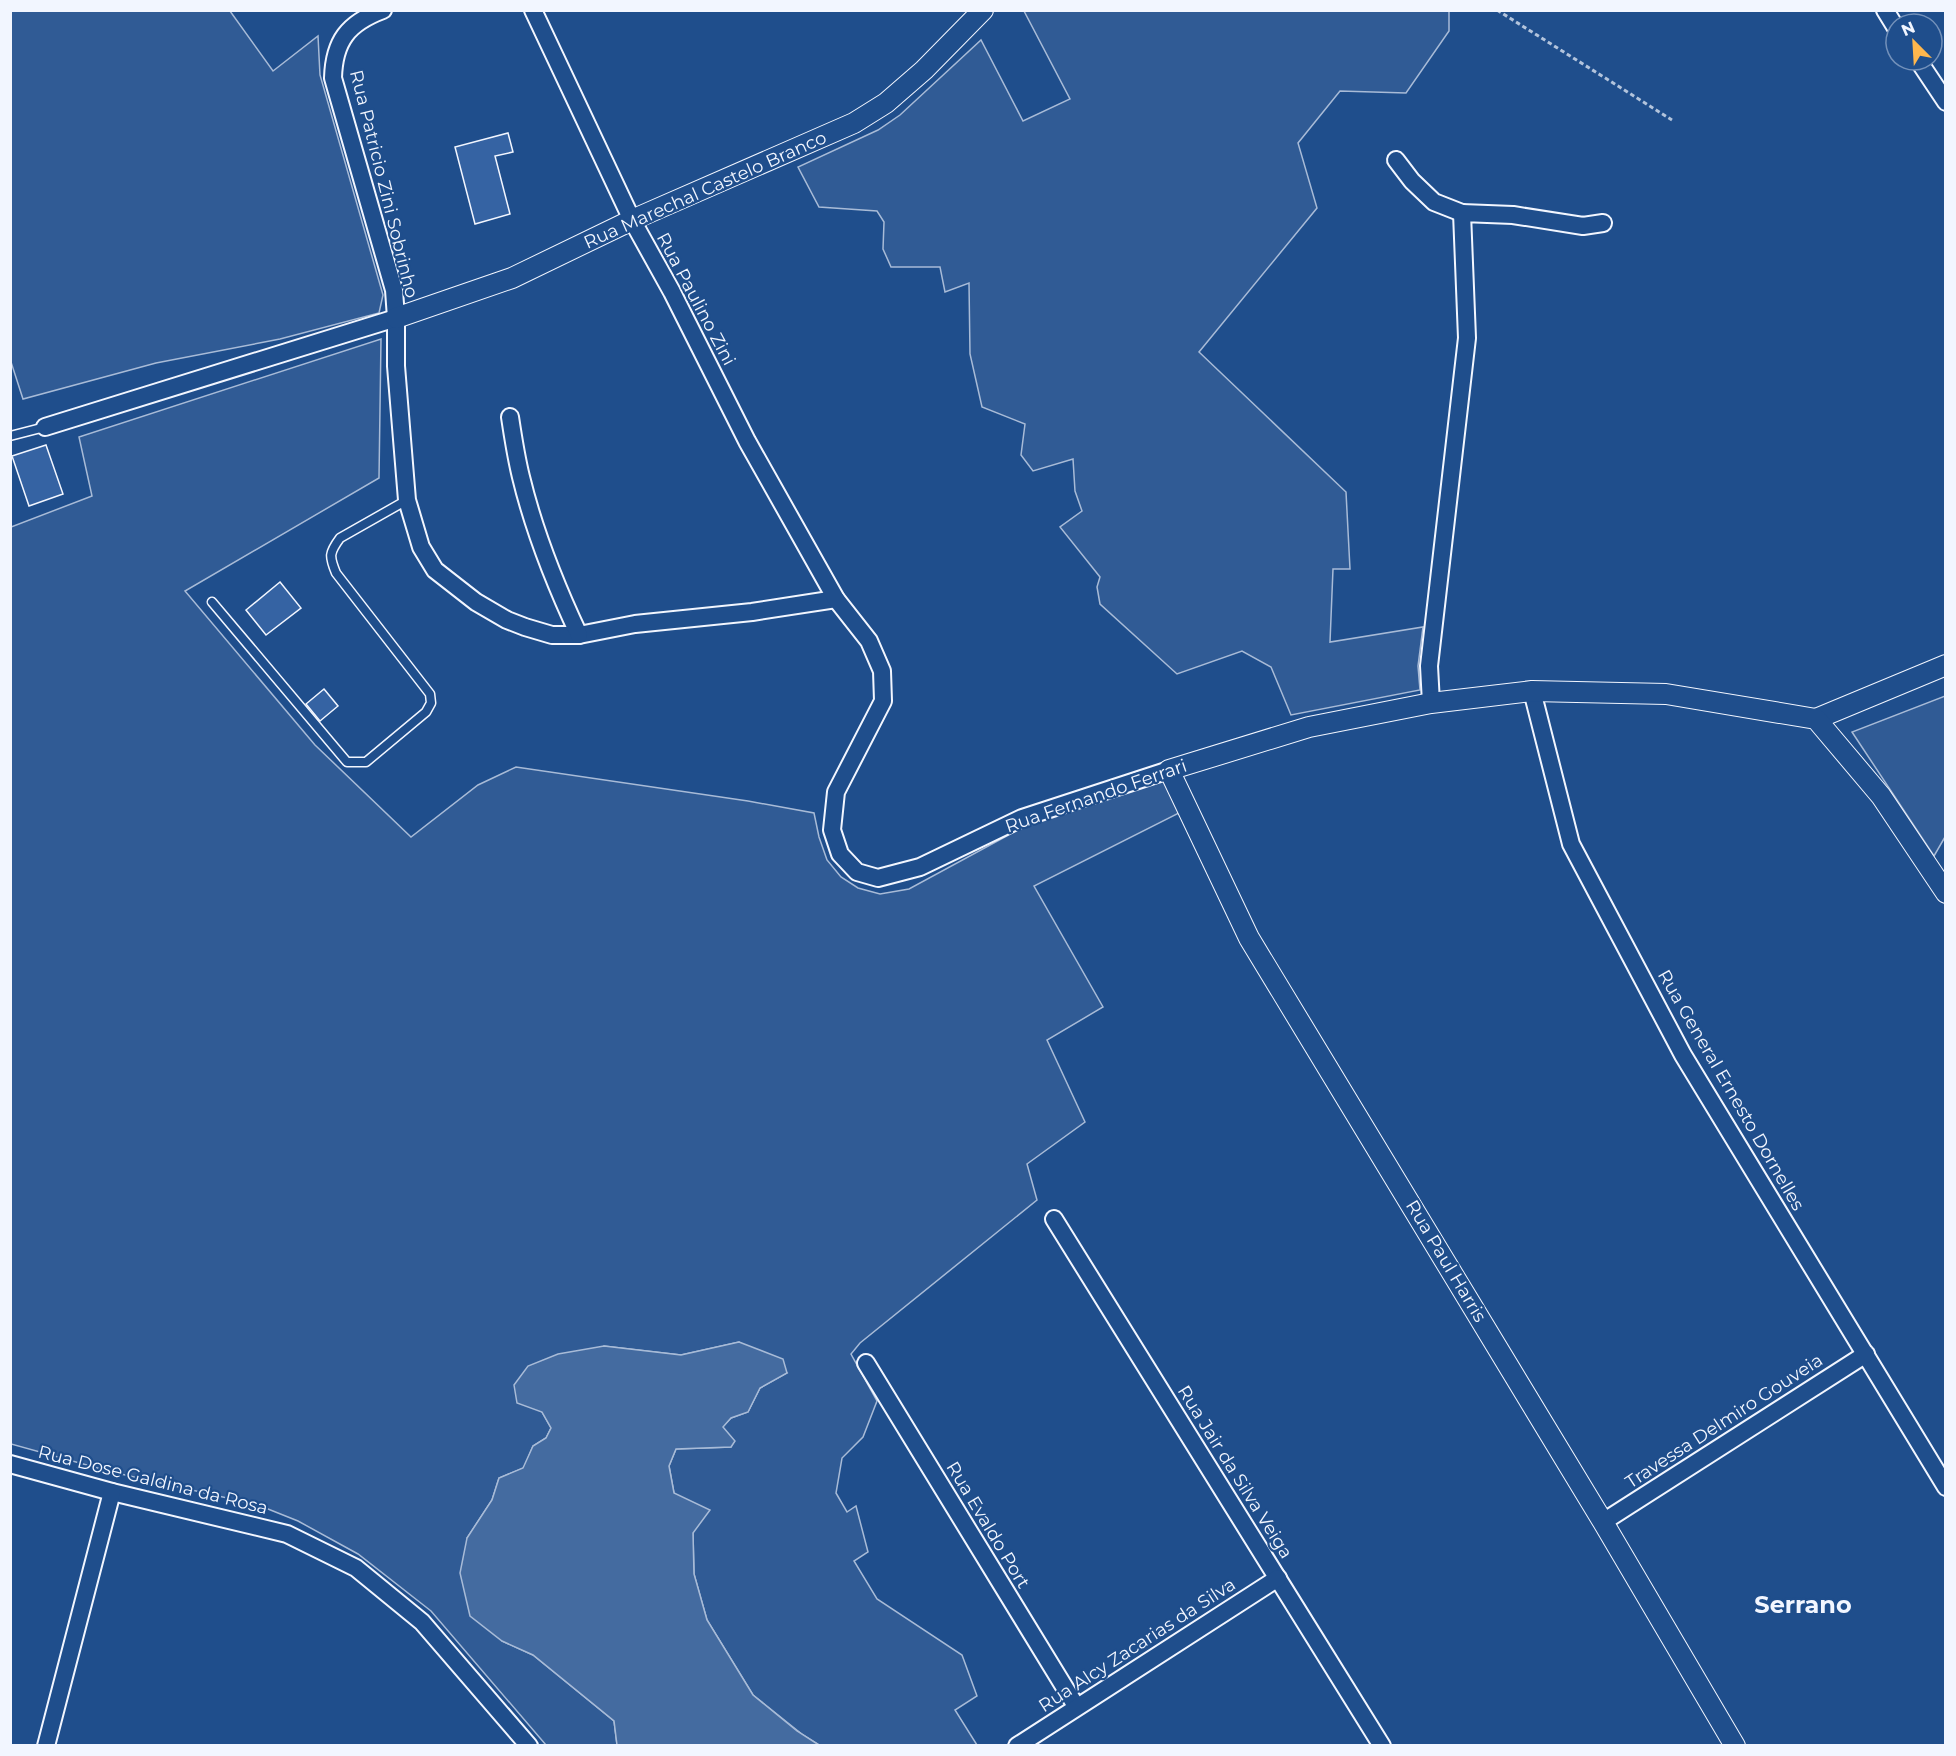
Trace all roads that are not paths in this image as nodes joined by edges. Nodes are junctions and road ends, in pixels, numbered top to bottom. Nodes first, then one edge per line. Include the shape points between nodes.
1 (383, 10) edge
2 (533, 10) edge
3 (983, 10) edge
4 (1925, 72) edge
5 (1946, 102) edge
6 (1396, 160) dead end
7 (1462, 213) junction
8 (632, 220) junction
9 (1603, 223) dead end
10 (396, 318) junction
11 (510, 417) dead end
12 (45, 427) joint
13 (10, 436) edge
14 (407, 500) junction
15 (836, 599) junction
16 (212, 602) dead end
17 (579, 635) junction
18 (1946, 665) edge
19 (1532, 691) junction
20 (1431, 703) junction
21 (1816, 719) junction
22 (1169, 770) junction
23 (1946, 893) edge
24 (1054, 1219) dead end
25 (1866, 1354) junction
26 (866, 1363) dead end
27 (10, 1464) edge
28 (1946, 1487) edge
29 (112, 1492) junction
30 (1603, 1521) junction
31 (1278, 1578) junction
32 (1076, 1706) junction
33 (46, 1746) edge
34 (529, 1746) edge
35 (1017, 1746) edge
36 (1382, 1746) edge
37 (1735, 1746) edge

1 - 10 street, Rua Patricio Zini Sobrinho via 352,28 340,42 333,78 394,290
2 - 8 street, Rua Paulino Zini
3 - 8 street, Rua Marechal Castelo Branco via 924,70 886,103 854,123
4 - 5 street
6 - 7 street via 1434,202
7 - 9 street via 1513,215 1582,226
7 - 20 street via 1467,338 1429,666
8 - 10 street, Rua Marechal Castelo Branco via 512,278
8 - 15 street, Rua Paulino Zini via 747,441
10 - 12 street
10 - 14 street
11 - 17 street via 520,476
12 - 13 lane
14 - 16 lane via 340,538 330,558 336,573 430,694 426,712 366,762 346,762
14 - 17 street via 422,547 435,570 452,584 525,627 552,635
15 - 17 street
15 - 22 street, Rua Fernando Ferrari via 869,641 882,671 883,701 836,792 831,830 840,854 857,872 878,878 920,867 1022,818
18 - 21 street
19 - 20 street, Rua Fernando Ferrari
19 - 21 street, Rua Fernando Ferrari via 1666,694
19 - 25 street, Rua General Ernesto Dornelles via 1571,844 1683,1055
20 - 22 street, Rua Fernando Ferrari via 1305,728
21 - 23 street via 1881,796
22 - 30 street, Rua Paul Harris via 1250,938
24 - 31 street, Rua Jair da Silva Veiga
25 - 28 street, Rua General Ernesto Dornelles
25 - 30 street, Travessa Delmiro Gouveia
26 - 32 street, Rua Evaldo Port
27 - 29 street, Rua Dose Galdina da Rosa
29 - 33 street
29 - 34 street, Rua Dose Galdina da Rosa via 286,1534 356,1568 422,1622
30 - 37 street, Rua Paul Harris
31 - 32 street, Rua Alcy Zacarias da Silva
31 - 36 street, Rua Jair da Silva Veiga
32 - 35 street, Rua Alcy Zacarias da Silva

